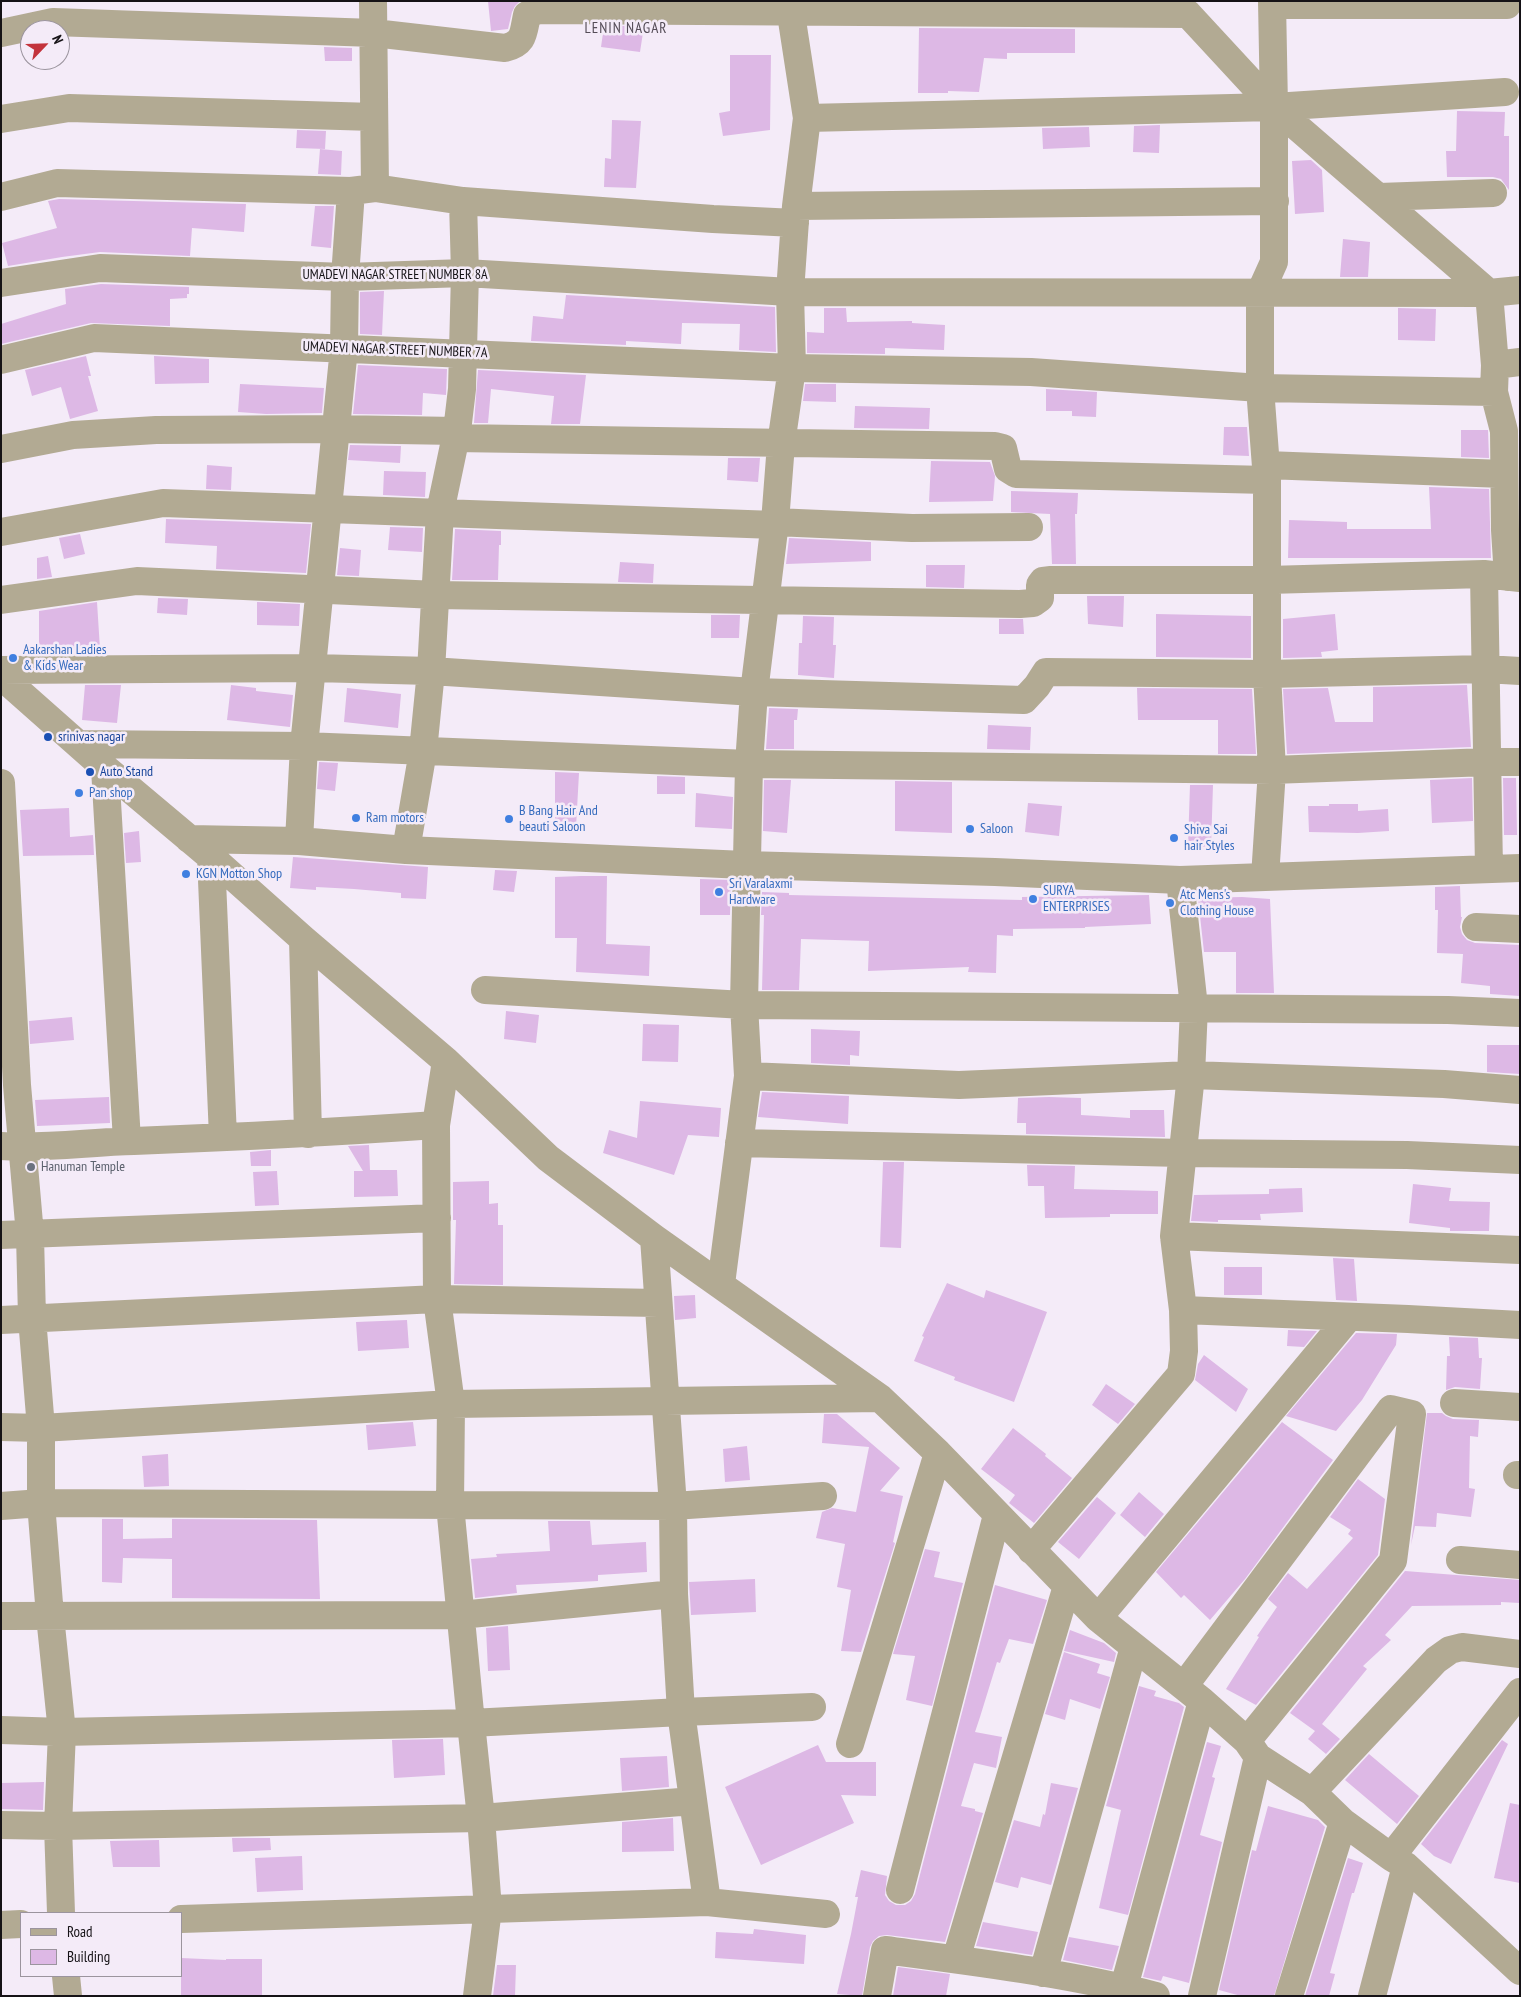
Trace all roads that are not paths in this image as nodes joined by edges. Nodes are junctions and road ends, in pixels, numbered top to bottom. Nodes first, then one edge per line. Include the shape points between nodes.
1 (373, 1) edge
2 (1272, 3) edge
3 (1507, 5) dead end
4 (789, 6) edge
5 (1180, 8) edge
6 (1, 33) edge
7 (374, 33) junction
8 (1505, 92) dead end
9 (1274, 107) junction
10 (374, 117) junction
11 (807, 118) junction
12 (1, 119) edge
13 (363, 189) junction
14 (1493, 193) dead end
15 (1379, 196) junction
16 (1, 197) edge
17 (464, 201) junction
18 (1275, 202) junction
19 (795, 215) junction
20 (465, 273) junction
21 (345, 277) junction
22 (1, 283) edge
23 (1520, 290) edge
24 (790, 292) junction
25 (1489, 292) junction
26 (1260, 293) junction
27 (344, 348) junction
28 (462, 353) junction
29 (1, 360) edge
30 (1507, 364) edge
31 (792, 368) junction
32 (1260, 388) junction
33 (1494, 392) junction
34 (336, 429) junction
35 (1512, 430) edge
36 (456, 434) junction
37 (781, 444) junction
38 (1, 449) edge
39 (1266, 472) junction
40 (1503, 474) junction
41 (329, 509) junction
42 (440, 512) junction
43 (775, 523) junction
44 (1029, 527) dead end
45 (1512, 529) edge
46 (1, 532) edge
47 (1504, 576) edge
48 (1268, 580) junction
49 (321, 590) junction
50 (436, 595) junction
51 (1, 600) edge
52 (765, 600) junction
53 (312, 668) junction
54 (1, 670) edge
55 (1485, 670) junction
56 (431, 671) junction
57 (1520, 671) edge
58 (1267, 674) junction
59 (1, 676) edge
60 (754, 692) junction
61 (79, 744) junction
62 (304, 746) junction
63 (423, 751) junction
64 (1488, 762) junction
65 (1520, 762) edge
66 (749, 764) junction
67 (105, 768) junction
68 (1272, 770) junction
69 (1, 783) edge
70 (189, 839) junction
71 (299, 841) junction
72 (406, 850) junction
73 (211, 857) junction
74 (745, 865) junction
75 (1520, 868) edge
76 (1489, 869) junction
77 (1265, 877) junction
78 (1180, 880) junction
79 (1476, 927) dead end
80 (1520, 929) edge
81 (303, 939) junction
82 (485, 990) dead end
83 (744, 1005) junction
84 (1194, 1007) junction
85 (1520, 1012) edge
86 (446, 1061) junction
87 (1191, 1075) junction
88 (748, 1076) junction
89 (1520, 1090) edge
90 (436, 1125) junction
91 (308, 1134) junction
92 (223, 1137) junction
93 (127, 1141) junction
94 (738, 1143) junction
95 (12, 1147) edge
96 (1182, 1153) junction
97 (1520, 1160) edge
98 (437, 1218) junction
99 (1, 1235) edge
100 (30, 1235) junction
101 (1174, 1236) junction
102 (654, 1238) junction
103 (1520, 1250) edge
104 (722, 1284) junction
105 (437, 1299) junction
106 (658, 1304) junction
107 (1183, 1310) junction
108 (1349, 1317) junction
109 (32, 1318) junction
110 (1, 1320) edge
111 (1520, 1325) edge
112 (880, 1398) junction
113 (666, 1401) junction
114 (1454, 1403) dead end
115 (451, 1404) junction
116 (1520, 1407) edge
117 (1, 1426) edge
118 (41, 1428) junction
119 (938, 1453) junction
120 (823, 1496) dead end
121 (41, 1503) junction
122 (450, 1504) junction
123 (1, 1506) edge
124 (673, 1506) junction
125 (997, 1515) junction
126 (1031, 1550) junction
127 (1460, 1560) dead end
128 (1520, 1565) edge
129 (1067, 1586) junction
130 (674, 1594) junction
131 (460, 1614) junction
132 (1, 1616) edge
133 (50, 1616) junction
134 (1098, 1618) junction
135 (1134, 1647) junction
136 (1520, 1654) edge
137 (1520, 1692) edge
138 (1193, 1694) junction
139 (812, 1707) dead end
140 (681, 1712) junction
141 (471, 1723) junction
142 (1, 1730) edge
143 (62, 1732) junction
144 (850, 1744) dead end
145 (1253, 1749) junction
146 (1312, 1792) junction
147 (693, 1801) junction
148 (482, 1818) junction
149 (1344, 1822) junction
150 (1, 1825) edge
151 (58, 1826) junction
152 (1398, 1861) junction
153 (900, 1890) dead end
154 (707, 1902) junction
155 (488, 1909) junction
156 (61, 1912) edge
157 (826, 1914) dead end
158 (182, 1918) edge
159 (20, 1924) edge
160 (1, 1925) edge
161 (956, 1959) junction
162 (1520, 1971) edge
163 (1043, 1973) junction
164 (66, 1977) edge
165 (1124, 1988) junction
166 (68, 1996) edge
167 (477, 1996) edge
168 (877, 1996) edge
169 (1156, 1996) edge
170 (1202, 1996) edge
171 (1289, 1996) edge
172 (1372, 1996) edge

1 - 7 street
2 - 3 street
2 - 9 street
4 - 5 street
4 - 7 street via 538,10 527,15 522,39 505,48
4 - 11 street
5 - 9 street
6 - 7 street via 53,22
7 - 10 street
8 - 9 street
9 - 11 street
9 - 15 street
9 - 18 street
10 - 12 street via 69,108
10 - 13 street
11 - 19 street
13 - 16 street via 57,183
13 - 17 street
13 - 21 street
14 - 15 street
15 - 25 street
17 - 19 street via 713,219
17 - 20 street
18 - 19 street
18 - 26 street via 1274,262
19 - 24 street
20 - 21 street, UMADEVI NAGAR STREET NUMBER 8A
20 - 24 street, UMADEVI NAGAR STREET NUMBER 8A
20 - 28 street
21 - 22 street, UMADEVI NAGAR STREET NUMBER 8A via 100,268
21 - 27 street
23 - 25 street, UMADEVI NAGAR STREET NUMBER 8A
24 - 26 street, UMADEVI NAGAR STREET NUMBER 8A
24 - 31 street
25 - 26 street, UMADEVI NAGAR STREET NUMBER 8A
25 - 30 street
26 - 32 street
27 - 28 street, UMADEVI NAGAR STREET NUMBER 7A
27 - 29 street, UMADEVI NAGAR STREET NUMBER 7A via 94,338
27 - 34 street
28 - 31 street, UMADEVI NAGAR STREET NUMBER 7A
28 - 36 street via 462,389
30 - 33 street
31 - 32 street, UMADEVI NAGAR STREET NUMBER 7A via 1031,372
31 - 37 street
32 - 33 street, UMADEVI NAGAR STREET NUMBER 7A
32 - 39 street
33 - 35 street
34 - 36 street
34 - 38 street via 156,430 73,435
34 - 41 street
35 - 40 street
36 - 37 street
36 - 42 street
37 - 39 street via 1001,447 1008,469 1016,474
37 - 43 street
39 - 40 street
39 - 48 street
40 - 45 street
41 - 42 street
41 - 46 street via 163,503
41 - 49 street
42 - 43 street
42 - 50 street
43 - 44 street via 912,528
43 - 52 street
45 - 47 street
47 - 48 street
47 - 55 street
48 - 52 street via 1050,580 1040,585 1040,598 1033,603 1020,604
48 - 58 street
49 - 50 street
49 - 51 street via 137,581
49 - 53 street
50 - 52 street
50 - 56 street
52 - 60 street
53 - 54 street
53 - 56 street
53 - 62 street
55 - 57 street
55 - 58 street
55 - 64 street
56 - 60 street
56 - 63 street
58 - 60 street via 1046,672 1024,700
58 - 68 street
59 - 61 street
60 - 66 street
61 - 62 street
61 - 67 street
62 - 63 street
62 - 71 street
63 - 66 street
63 - 72 street
64 - 65 street
64 - 68 street
64 - 76 street
66 - 68 street
66 - 74 street
67 - 70 street
67 - 93 street
68 - 77 street
69 - 95 street via 17,1075
70 - 71 street
70 - 73 street
71 - 72 street
72 - 74 street
73 - 81 street
73 - 92 street
74 - 78 street
74 - 83 street
75 - 76 street
76 - 77 street
77 - 78 street
78 - 84 street
79 - 80 street
81 - 86 street
81 - 91 street
82 - 83 street
83 - 84 street
83 - 88 street
84 - 85 street
84 - 87 street
86 - 90 street
86 - 102 street via 548,1158
87 - 88 street via 959,1085
87 - 89 street via 1444,1084
87 - 96 street
88 - 94 street
90 - 91 street
90 - 98 street
91 - 92 street
92 - 93 street
93 - 95 street
94 - 96 street
94 - 104 street
95 - 100 street
96 - 97 street via 1407,1155
96 - 101 street
98 - 100 street
98 - 105 street
99 - 100 street
100 - 109 street
101 - 103 street
101 - 107 street
102 - 104 street
102 - 106 street
104 - 112 street
105 - 106 street
105 - 109 street
105 - 115 street
106 - 113 street
107 - 108 street
107 - 126 street via 1181,1374
108 - 111 street
108 - 134 street
109 - 110 street
109 - 118 street
112 - 113 street
112 - 119 street
113 - 115 street
113 - 124 street
114 - 116 street
115 - 118 street
115 - 122 street
117 - 118 street
118 - 121 street
119 - 125 street
119 - 144 street
120 - 124 street
121 - 122 street
121 - 123 street
121 - 133 street
122 - 124 street
122 - 131 street
124 - 130 street
125 - 126 street
125 - 153 street
126 - 129 street
127 - 128 street
129 - 134 street
129 - 161 street
130 - 131 street
130 - 140 street
131 - 133 street
131 - 141 street
132 - 133 street
133 - 143 street
134 - 135 street
135 - 138 street
135 - 163 street
136 - 146 street via 1462,1647 1450,1650 1436,1660
137 - 152 street
138 - 145 street
138 - 145 street via 1391,1409 1412,1414 1393,1561
138 - 165 street
139 - 140 street
140 - 141 street
140 - 147 street
141 - 143 street
141 - 148 street
142 - 143 street
143 - 151 street
145 - 146 street
145 - 170 street
146 - 149 street
147 - 148 street
147 - 154 street
148 - 151 street
148 - 155 street
149 - 152 street
149 - 171 street
150 - 151 street
151 - 156 street
152 - 162 street
152 - 172 street
154 - 155 street
154 - 157 street
155 - 158 street
155 - 167 street
159 - 160 street
161 - 163 street
161 - 168 street via 885,1950
163 - 165 street
164 - 166 street
165 - 169 street

